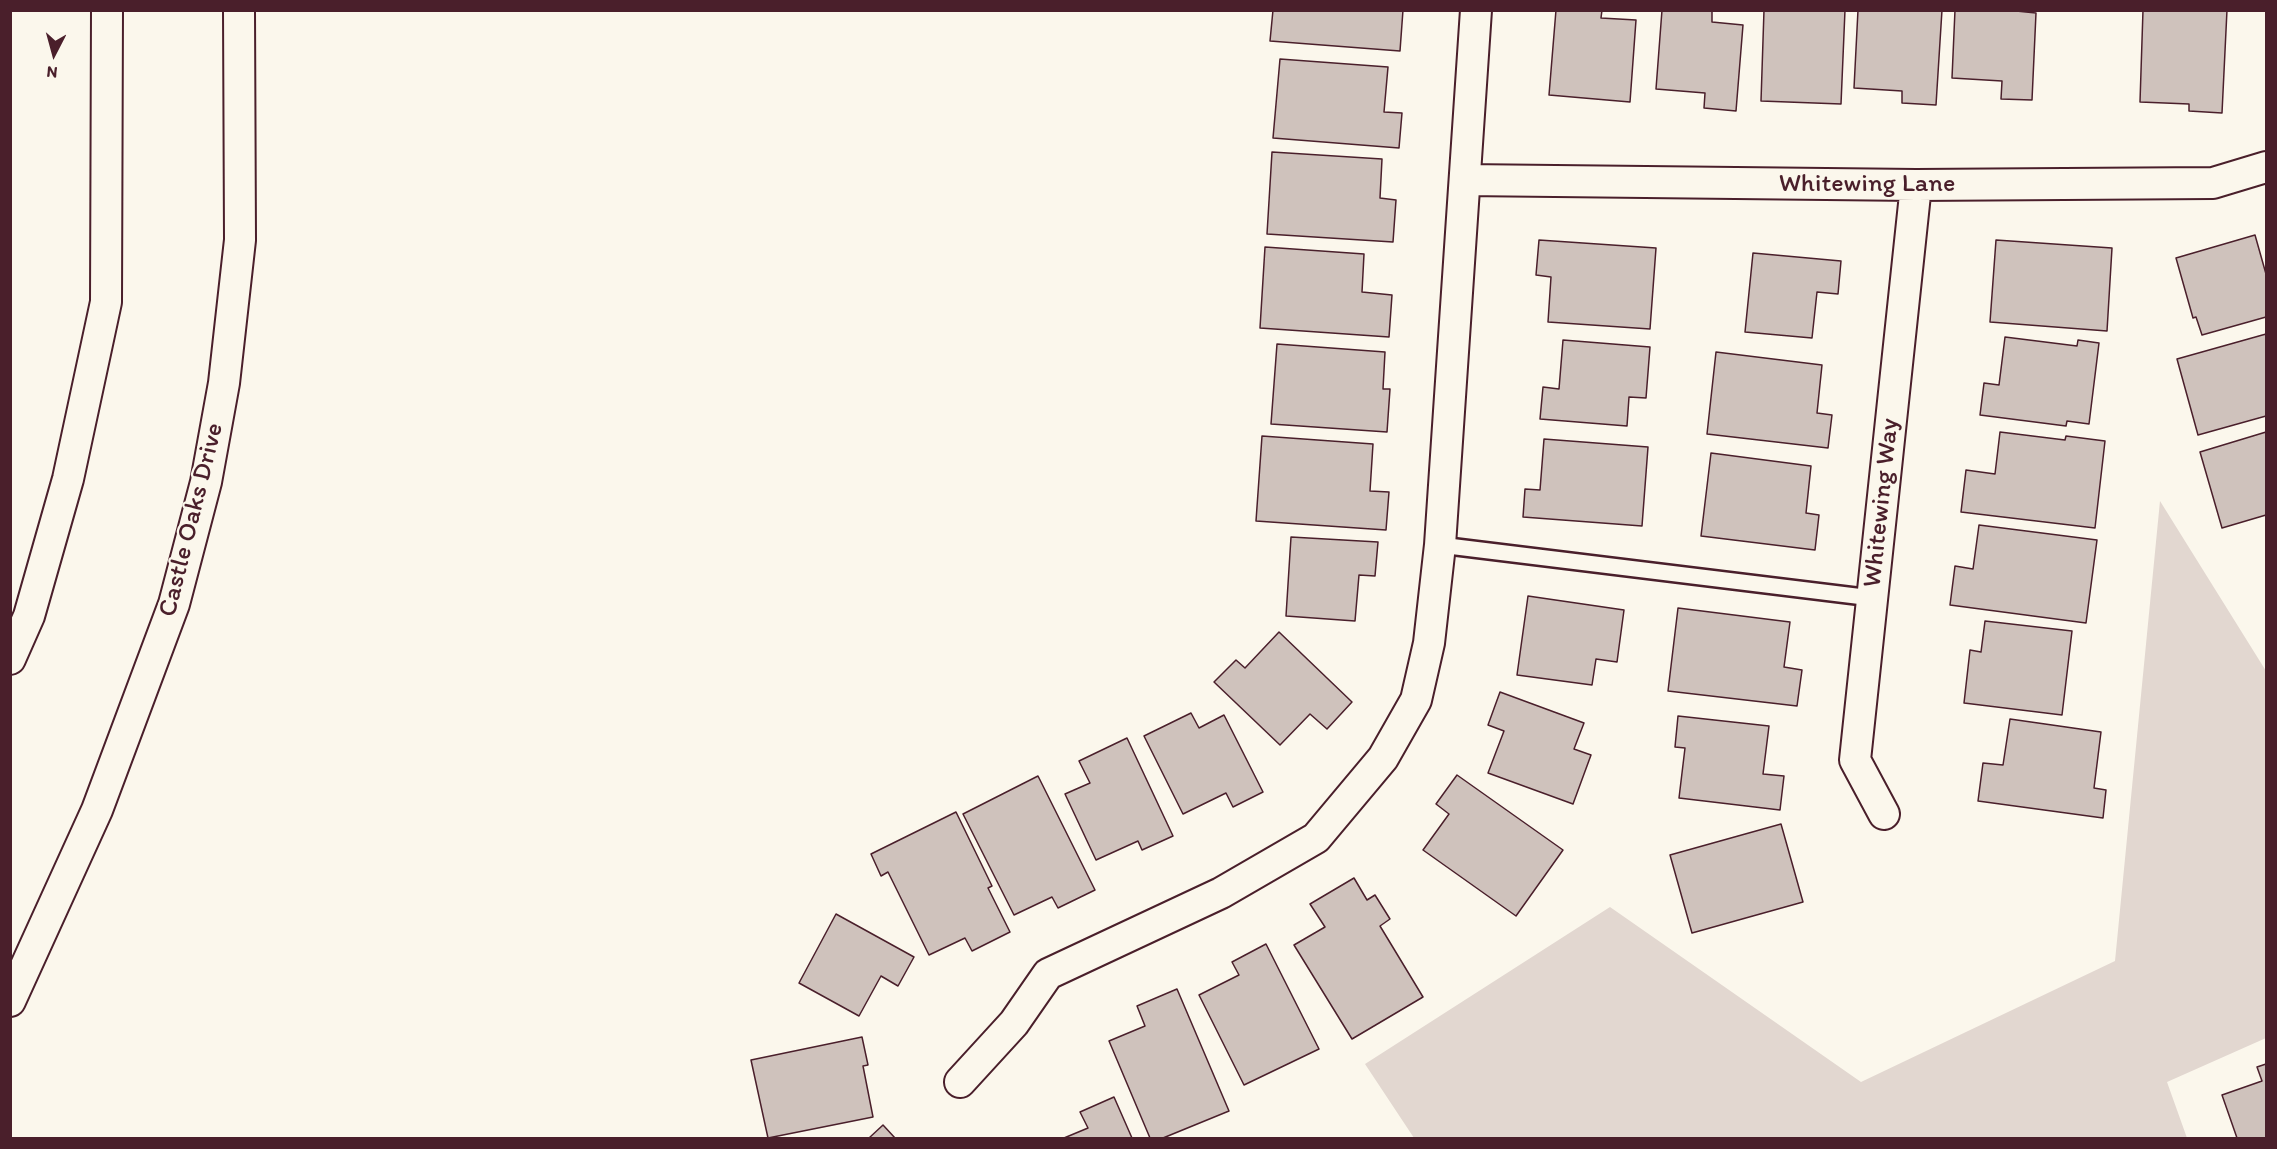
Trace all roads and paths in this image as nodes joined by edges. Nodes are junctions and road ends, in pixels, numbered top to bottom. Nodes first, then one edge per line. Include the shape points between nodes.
1 (107, 10) edge
2 (239, 10) edge
3 (1476, 10) edge
4 (2266, 166) edge
5 (1466, 180) junction
6 (1916, 184) junction
7 (1440, 545) junction
8 (1872, 598) junction
9 (10, 659) edge
10 (1884, 814) dead end
11 (10, 1001) edge
12 (960, 1082) dead end

1 - 9 street via 106,302 68,479 29,616
2 - 11 street, Castle Oaks Drive via 240,240 224,383 206,482 174,604 97,810
3 - 5 street
4 - 6 street, Whitewing Lane via 2213,183
5 - 6 street, Whitewing Lane
5 - 7 street
6 - 8 street, Whitewing Way
7 - 8 lane
7 - 12 street via 1429,643 1416,700 1383,758 1316,838 1221,893 1048,974 1014,1023
8 - 10 street, Whitewing Way via 1855,760

